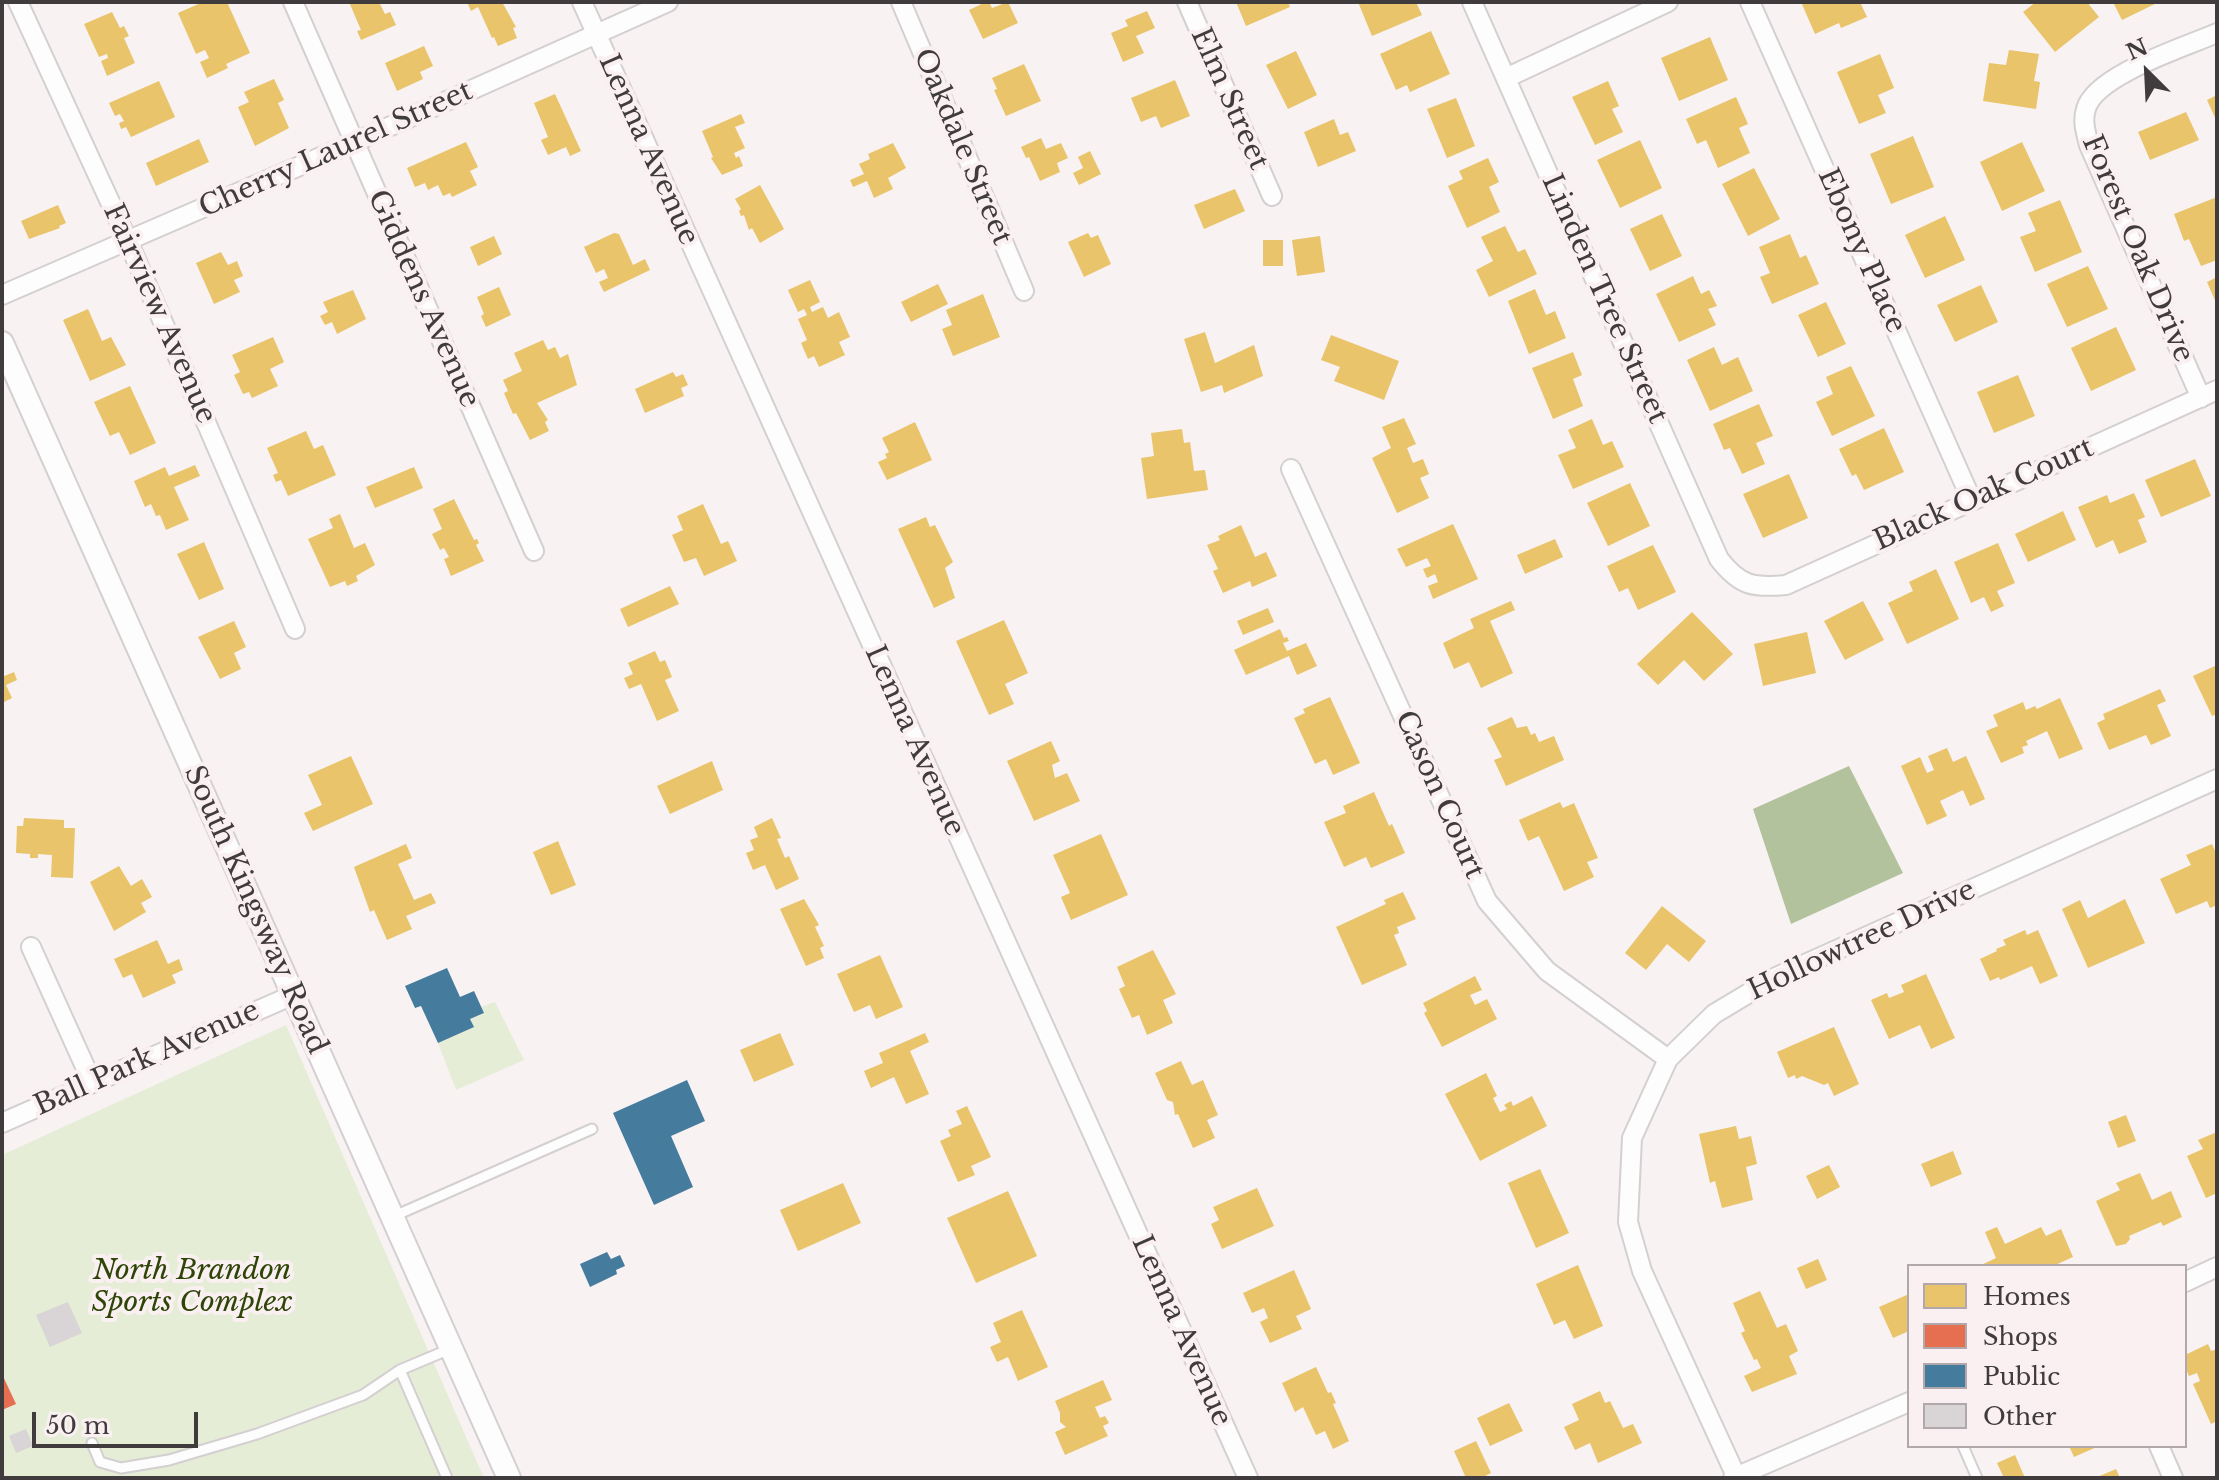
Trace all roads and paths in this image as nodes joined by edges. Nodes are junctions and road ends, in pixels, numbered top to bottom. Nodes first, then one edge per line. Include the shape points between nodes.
1 (18, 2) edge
2 (293, 2) edge
3 (582, 2) edge
4 (668, 2) edge
5 (901, 2) edge
6 (1187, 2) edge
7 (1472, 2) edge
8 (1668, 2) edge
9 (1750, 2) edge
10 (2217, 33) edge
11 (596, 34) junction
12 (1506, 78) junction
13 (355, 142) junction
14 (1272, 196) dead end
15 (128, 241) junction
16 (1024, 291) dead end
17 (2, 295) edge
18 (2, 343) edge
19 (2209, 394) edge
20 (1291, 469) dead end
21 (1972, 501) junction
22 (534, 551) dead end
23 (1748, 585) joint
24 (295, 629) dead end
25 (2217, 779) edge
26 (31, 947) dead end
27 (293, 995) junction
28 (1668, 1059) junction
29 (92, 1082) junction
30 (2, 1123) edge
31 (592, 1129) dead end
32 (392, 1217) junction
33 (2217, 1267) edge
34 (2187, 1281) edge
35 (451, 1349) junction
36 (400, 1370) junction
37 (1907, 1403) edge
38 (92, 1443) dead end
39 (1964, 1448) edge
40 (2160, 1448) edge
41 (1735, 1477) edge
42 (447, 1478) edge
43 (509, 1478) edge
44 (1248, 1478) edge
45 (1977, 1478) edge
46 (2173, 1478) edge

1 - 15 street, Fairview Avenue
2 - 13 street, Giddens Avenue
3 - 11 street, Lenna Avenue
4 - 11 street, Cherry Laurel Street
5 - 16 street, Oakdale Street
6 - 14 street, Elm Street
7 - 12 street, Linden Tree Street
8 - 12 street
9 - 21 street, Ebony Place
10 - 19 street, Forest Oak Drive via 2111,78 2094,92 2084,127
11 - 13 street, Cherry Laurel Street
11 - 44 street, Lenna Avenue
12 - 23 street, Linden Tree Street via 1719,559
13 - 15 street, Cherry Laurel Street
13 - 22 street, Giddens Avenue
15 - 17 street, Cherry Laurel Street
15 - 24 street, Fairview Avenue
18 - 27 street, South Kingsway Road
19 - 21 street, Black Oak Court
20 - 28 street, Cason Court via 1487,901 1547,971
21 - 23 street, Black Oak Court via 1786,585
25 - 28 street, Hollowtree Drive via 1774,978 1714,1014
26 - 29 street
27 - 29 street, Ball Park Avenue
27 - 32 street, South Kingsway Road
28 - 41 street, Hollowtree Drive via 1632,1138 1628,1222 1642,1271
29 - 30 street, Ball Park Avenue
31 - 32 lane
32 - 35 street, South Kingsway Road
33 - 34 street
35 - 36 lane
35 - 43 street, South Kingsway Road
36 - 38 lane via 363,1395 169,1460 121,1468 100,1462
36 - 42 lane
37 - 41 street
39 - 45 lane
40 - 46 street

